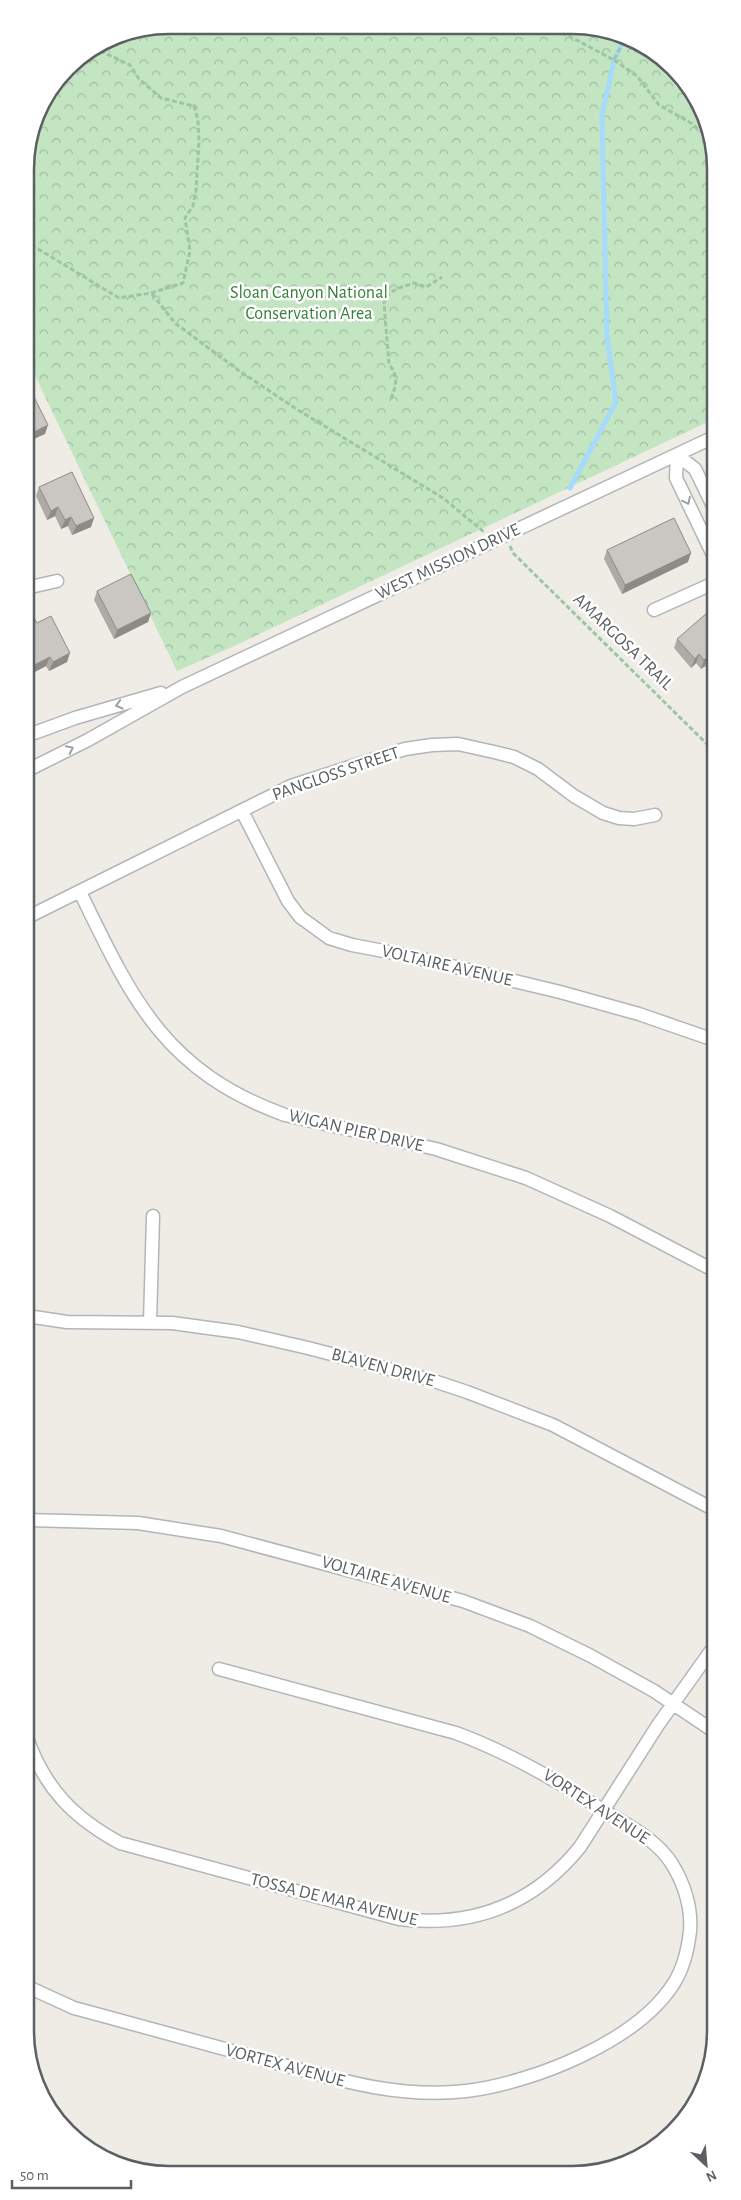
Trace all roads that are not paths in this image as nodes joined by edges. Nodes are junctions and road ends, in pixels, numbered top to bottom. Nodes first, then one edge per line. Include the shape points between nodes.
1 (707, 440) edge
2 (676, 455) junction
3 (707, 494) edge
4 (707, 542) edge
5 (57, 581) dead end
6 (34, 586) edge
7 (707, 586) edge
8 (654, 610) dead end
9 (182, 687) junction
10 (34, 733) edge
11 (34, 767) edge
12 (242, 811) junction
13 (655, 815) dead end
14 (80, 892) junction
15 (34, 914) edge
16 (707, 1038) edge
17 (153, 1216) dead end
18 (707, 1267) edge
19 (34, 1317) edge
20 (150, 1323) junction
21 (707, 1506) edge
22 (34, 1520) edge
23 (707, 1656) edge
24 (219, 1669) dead end
25 (674, 1702) junction
26 (707, 1726) edge
27 (34, 1754) edge
28 (604, 1810) junction
29 (34, 1990) edge

1 - 2 street, WEST MISSION DRIVE
2 - 3 street via 695,469
2 -> 4 street via 676,478
2 - 9 street, WEST MISSION DRIVE
5 - 6 street
7 - 8 street
9 -> 10 street, WEST MISSION DRIVE
11 -> 9 street, WEST MISSION DRIVE
12 - 13 street, PANGLOSS STREET via 291,786 378,757 405,749 458,744 514,757 538,769 590,806 619,818
12 - 14 street, PANGLOSS STREET
12 - 16 street, VOLTAIRE AVENUE via 288,901 300,917 329,938 560,992
14 - 15 street, PANGLOSS STREET
14 - 18 street, WIGAN PIER DRIVE via 146,1016 185,1059 225,1087 261,1107 284,1115 436,1149 526,1178 610,1216
17 - 20 street
19 - 20 street, BLAVEN DRIVE via 67,1322
20 - 21 street, BLAVEN DRIVE via 214,1328 258,1336 467,1392 553,1425
22 - 25 street, VOLTAIRE AVENUE via 138,1523 198,1532 272,1548 407,1585 463,1601 530,1626
23 - 25 street, TOSSA DE MAR AVENUE
24 - 28 street, VORTEX AVENUE via 485,1743 552,1777
25 - 26 street, VOLTAIRE AVENUE
25 - 28 street, TOSSA DE MAR AVENUE
27 - 28 street, TOSSA DE MAR AVENUE via 62,1800 93,1827 120,1843 407,1920 462,1920 523,1898 567,1863
28 - 29 street, VORTEX AVENUE via 635,1829 671,1862 684,1890 690,1923 684,1964 659,2002 635,2022 579,2057 524,2079 441,2092 408,2092 354,2084 74,2008

